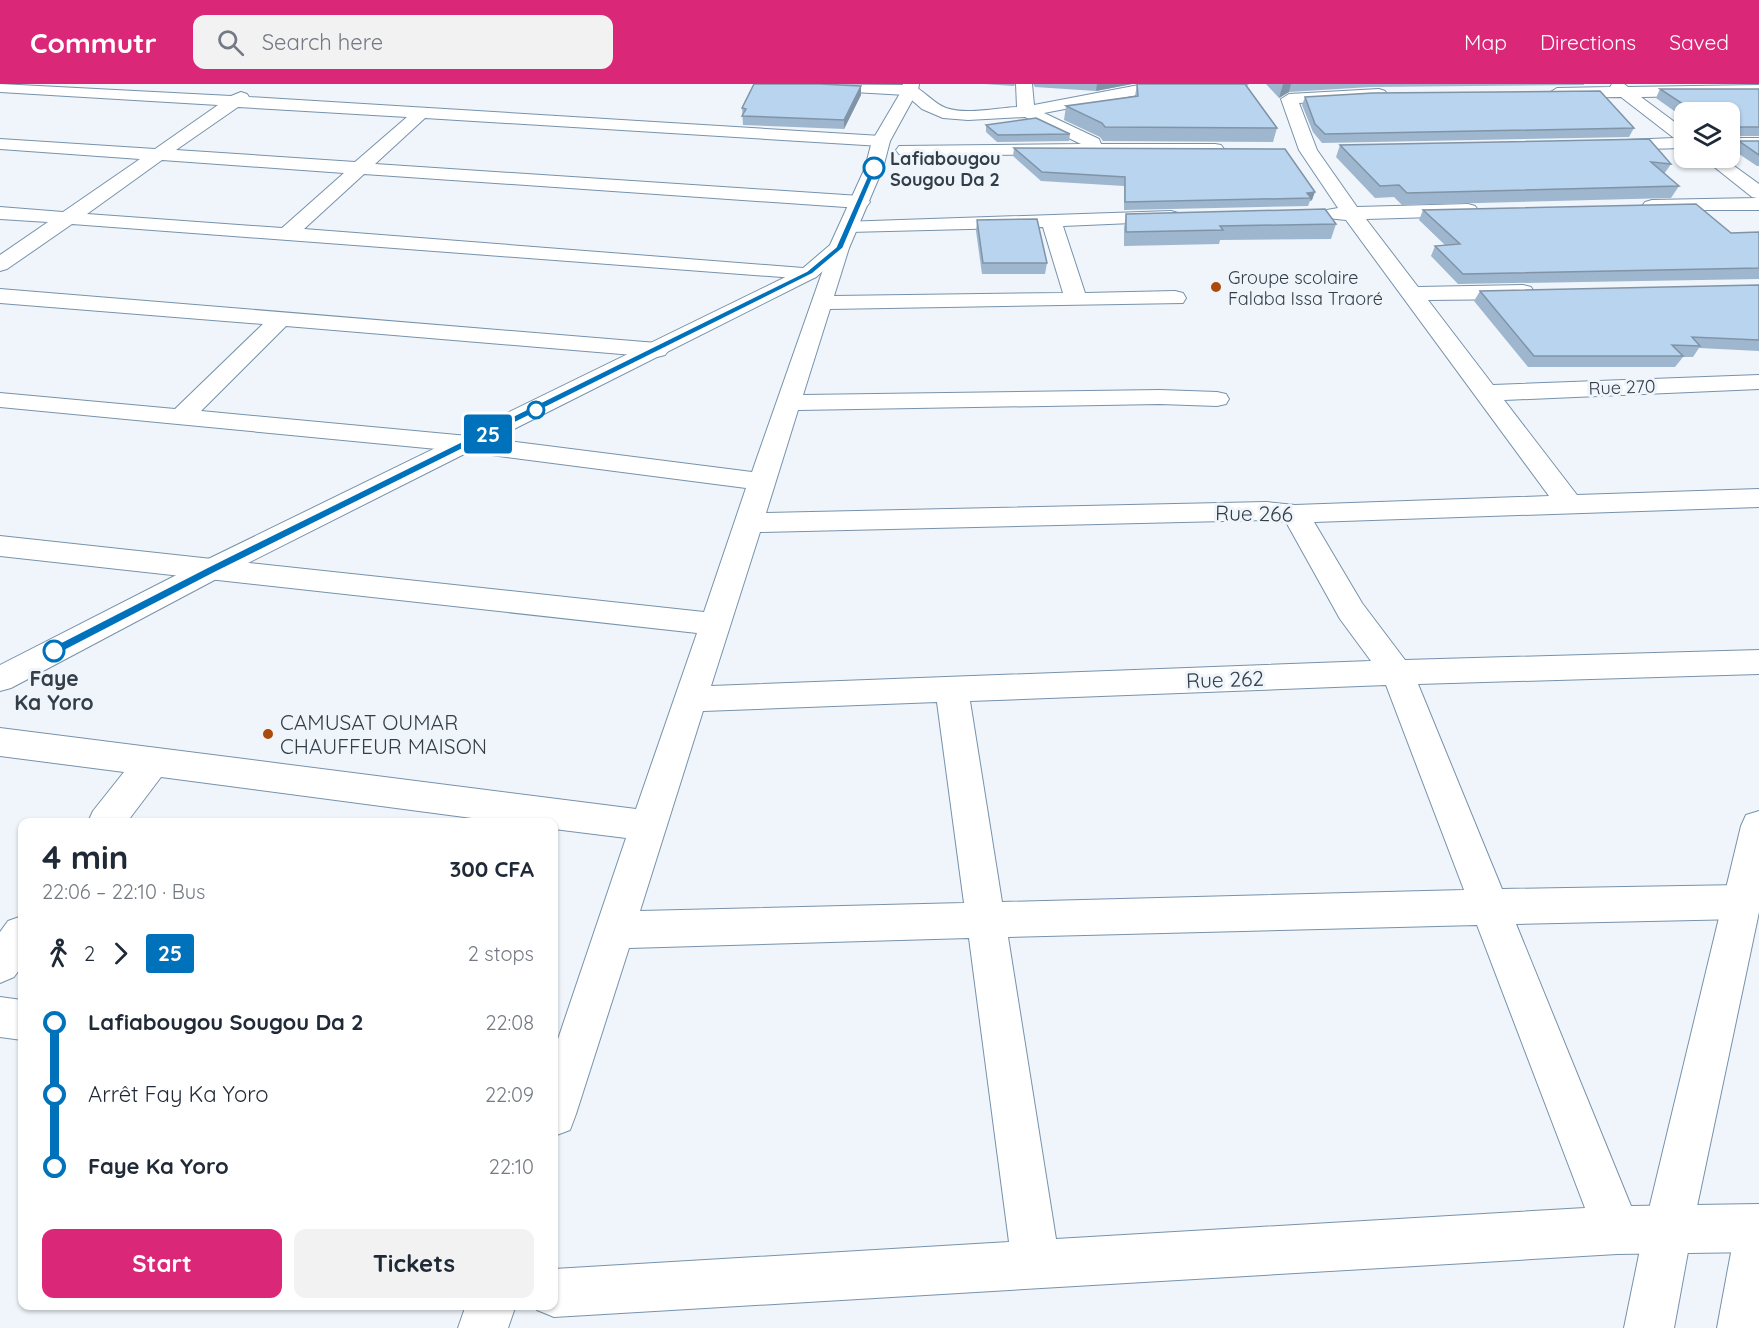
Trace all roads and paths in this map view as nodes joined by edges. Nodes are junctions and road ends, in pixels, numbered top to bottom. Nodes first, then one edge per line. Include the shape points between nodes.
1 (260, 84) edge
2 (801, 84) edge
3 (1024, 84) edge
4 (1169, 84) edge
5 (0, 87) edge
6 (910, 87) edge
7 (1619, 88) edge
8 (1392, 89) edge
9 (1759, 90) edge
10 (1543, 93) edge
11 (234, 102) junction
12 (1026, 111) junction
13 (421, 113) junction
14 (1674, 129) edge
15 (881, 141) junction
16 (1740, 143) edge
17 (1759, 143) edge
18 (0, 144) edge
19 (1674, 144) edge
20 (1590, 145) edge
21 (1106, 148) junction
22 (1237, 149) edge
23 (905, 150) junction
24 (1284, 150) edge
25 (1308, 150) junction
26 (1332, 150) dead end
27 (159, 154) junction
28 (360, 168) junction
29 (874, 168) junction
30 (1725, 168) edge
31 (1759, 193) edge
32 (860, 202) junction
33 (1759, 204) edge
34 (1631, 207) edge
35 (1491, 210) edge
36 (0, 213) edge
37 (1351, 213) junction
38 (1315, 214) edge
39 (1195, 217) edge
40 (67, 218) junction
41 (1051, 220) junction
42 (287, 234) junction
43 (844, 237) junction
44 (0, 265) edge
45 (810, 273) junction
46 (1539, 292) edge
47 (1411, 294) junction
48 (0, 296) edge
49 (1175, 298) dead end
50 (1076, 299) junction
51 (821, 303) junction
52 (280, 319) junction
53 (657, 350) junction
54 (1759, 382) edge
55 (1484, 393) junction
56 (1217, 399) dead end
57 (788, 403) junction
58 (4, 404) edge
59 (181, 417) junction
60 (468, 444) junction
61 (762, 482) junction
62 (1759, 498) edge
63 (1569, 504) junction
64 (1295, 514) junction
65 (748, 523) junction
66 (0, 546) edge
67 (212, 569) junction
68 (715, 624) junction
69 (1759, 662) edge
70 (1397, 672) junction
71 (0, 679) edge
72 (952, 689) junction
73 (691, 699) junction
74 (0, 742) edge
75 (152, 762) junction
76 (109, 818) edge
77 (649, 826) junction
78 (1759, 826) edge
79 (1741, 902) junction
80 (1490, 907) junction
81 (985, 922) junction
82 (614, 930) junction
83 (18, 939) edge
84 (0, 964) edge
85 (0, 1017) edge
86 (18, 1019) edge
87 (558, 1099) edge
88 (1617, 1230) junction
89 (1668, 1230) junction
90 (1759, 1230) edge
91 (1036, 1265) junction
92 (558, 1293) edge
93 (489, 1310) edge
94 (483, 1328) edge
95 (1649, 1328) edge
96 (1742, 1328) edge

1 - 11 street
2 - 6 street
3 - 12 street
4 - 12 street
5 - 11 street
6 - 12 street via 943,113
6 - 15 street
7 - 9 street
7 - 10 street
7 - 14 street
8 - 25 street via 1289,99
11 - 13 street
11 - 27 street
12 - 21 street
12 - 23 street via 942,131
13 - 15 street
13 - 28 street
15 - 29 street
16 - 17 street
18 - 27 street
19 - 20 street
21 - 22 street
21 - 23 street
23 - 29 street
24 - 25 street
25 - 26 street
25 - 37 street
27 - 28 street
27 - 40 street
28 - 32 street
28 - 42 street
29 - 32 street
30 - 31 street
32 - 43 street
33 - 34 street
35 - 37 street
36 - 40 street
37 - 38 street
37 - 47 street
39 - 41 street
40 - 42 street
40 - 44 street
41 - 43 street
41 - 50 street
42 - 45 street
43 - 45 street
43 - 51 street
45 - 53 street
46 - 47 street
47 - 55 street
48 - 52 street
49 - 50 street
50 - 51 street
51 - 57 street
52 - 53 street
52 - 59 street
53 - 60 street
54 - 55 street, Rue 270
55 - 63 street
56 - 57 street
57 - 61 street
58 - 59 street
59 - 60 street
60 - 61 street
60 - 67 street
61 - 65 street
62 - 63 street, Rue 266
63 - 64 street, Rue 266
64 - 65 street, Rue 266 via 1255,511
64 - 70 street via 1351,611
65 - 68 street
66 - 67 street
67 - 68 street
67 - 71 street
68 - 73 street
69 - 70 street, Rue 262
70 - 72 street, Rue 262
70 - 80 street
72 - 73 street, Rue 262
72 - 81 street
73 - 77 street
74 - 75 street
75 - 76 street
75 - 77 street
77 - 82 street
78 - 79 street
79 - 80 street
79 - 89 street
80 - 81 street
80 - 88 street
81 - 82 street
81 - 91 street
82 - 87 street
83 - 84 street
85 - 86 street
88 - 89 street
88 - 91 street
89 - 90 street
89 - 95 street
90 - 96 street
91 - 92 street
93 - 94 street

